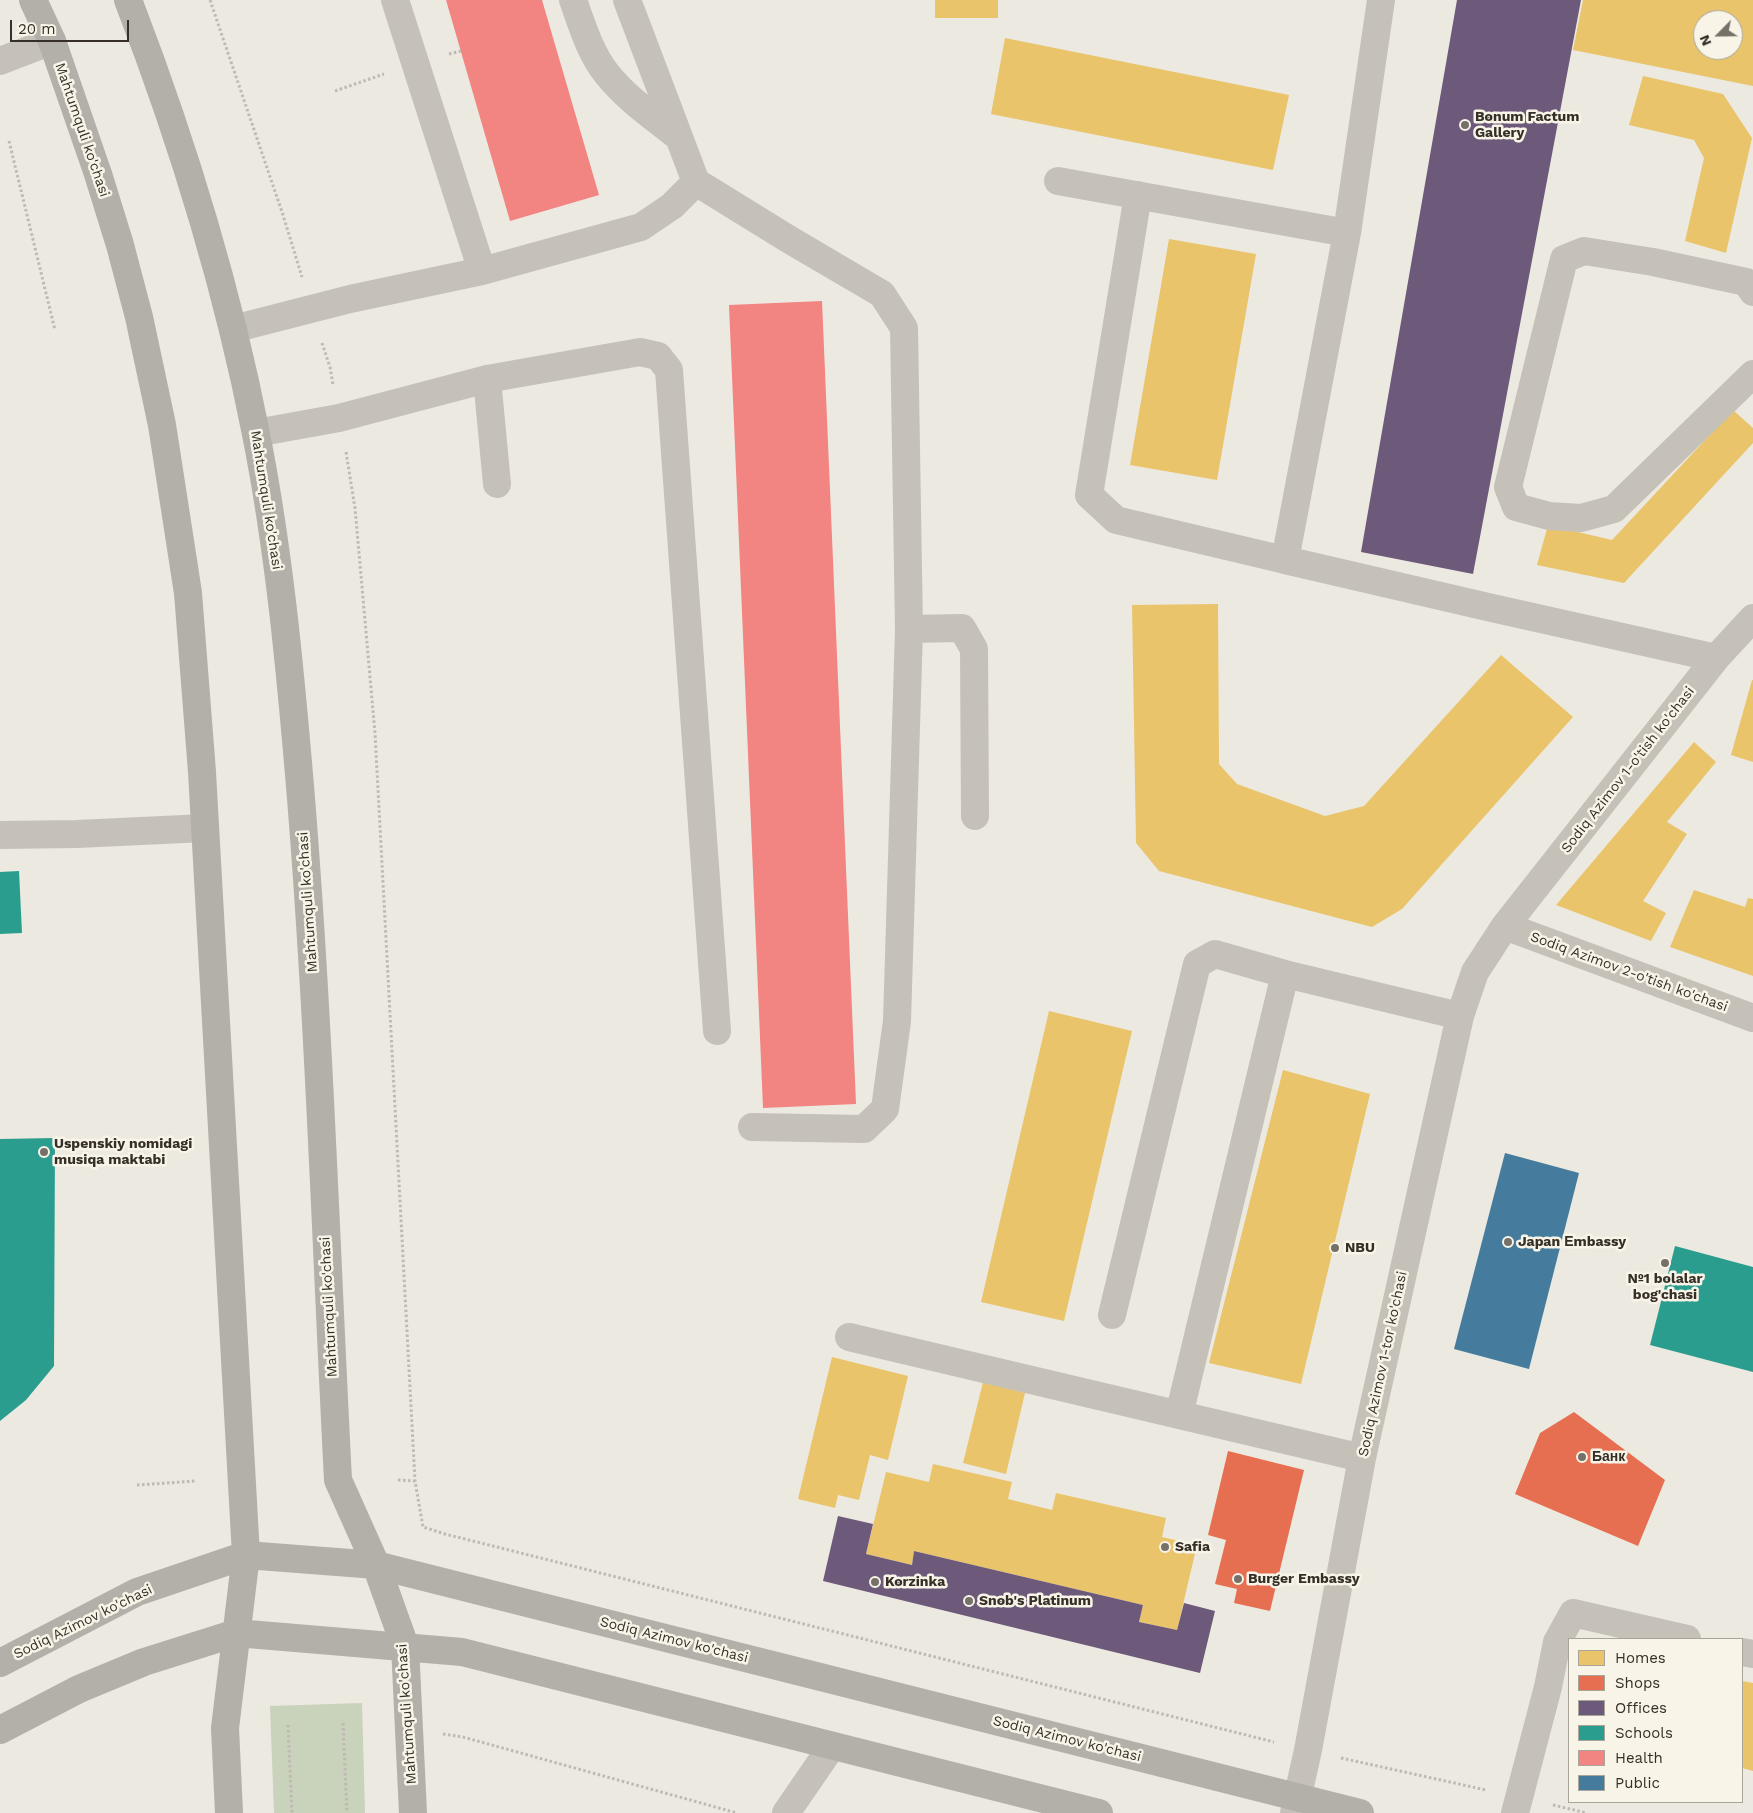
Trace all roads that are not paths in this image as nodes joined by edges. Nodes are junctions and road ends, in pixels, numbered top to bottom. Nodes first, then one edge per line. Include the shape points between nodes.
1 (33, 0) edge
2 (128, 0) edge
3 (395, 0) edge
4 (573, 0) edge
5 (627, 0) edge
6 (1381, 0) edge
7 (52, 41) junction
8 (0, 61) edge
9 (678, 136) junction
10 (1058, 181) dead end
11 (696, 182) junction
12 (1138, 195) junction
13 (1347, 233) junction
14 (482, 271) junction
15 (1753, 292) edge
16 (233, 330) junction
17 (1753, 374) edge
18 (487, 379) junction
19 (256, 433) junction
20 (497, 484) dead end
21 (1286, 560) junction
22 (1753, 618) edge
23 (909, 629) junction
24 (1716, 658) junction
25 (975, 816) dead end
26 (205, 828) junction
27 (0, 835) edge
28 (1505, 926) junction
29 (1285, 974) junction
30 (1460, 1016) junction
31 (1753, 1018) edge
32 (717, 1031) dead end
33 (752, 1127) dead end
34 (1112, 1316) dead end
35 (849, 1337) dead end
36 (1178, 1415) junction
37 (1362, 1458) junction
38 (246, 1555) junction
39 (376, 1565) junction
40 (236, 1633) junction
41 (1683, 1638) edge
42 (405, 1646) junction
43 (0, 1664) edge
44 (0, 1730) edge
45 (832, 1746) junction
46 (1296, 1805) edge
47 (1517, 1805) edge
48 (1085, 1811) edge
49 (229, 1813) edge
50 (413, 1813) edge
51 (786, 1813) edge
52 (1360, 1813) edge

1 - 7 main road, Mahtumquli ko'chasi
2 - 16 main road, Mahtumquli ko'chasi via 187,170
3 - 14 street
4 - 9 street via 589,44 606,73 628,96
5 - 9 street
6 - 13 street
7 - 8 street
7 - 26 main road, Mahtumquli ko'chasi via 120,245 162,425 188,594
9 - 11 street
10 - 12 street
11 - 14 street via 672,206 641,226
11 - 23 street via 882,294 904,328
12 - 13 street
12 - 21 street via 1089,494 1116,520
13 - 21 street
14 - 16 street via 350,299
15 - 17 street via 1746,282 1645,261 1584,251 1564,259 1508,487 1516,507 1549,516 1581,518 1614,509
16 - 19 main road, Mahtumquli ko'chasi
18 - 19 street via 339,418
18 - 20 street
18 - 32 street via 640,352 658,356 669,370
19 - 39 main road, Mahtumquli ko'chasi via 286,635 310,908 338,1480
21 - 24 street
22 - 24 street, Sodiq Azimov 1-o'tish ko'chasi
23 - 25 street via 962,628 974,649
23 - 33 street via 897,1022 884,1109 864,1129
24 - 28 street, Sodiq Azimov 1-o'tish ko'chasi
26 - 27 street
26 - 38 main road, Mahtumquli ko'chasi
28 - 30 street, Sodiq Azimov 1-tor ko'chasi via 1475,972
28 - 31 street, Sodiq Azimov 2-o'tish ko'chasi
29 - 30 street
29 - 34 street via 1214,954 1197,964
29 - 36 street
30 - 37 street, Sodiq Azimov 1-tor ko'chasi
35 - 36 street
36 - 37 street
37 - 46 street, Sodiq Azimov 1-tor ko'chasi
38 - 39 main road, Sodiq Azimov ko'chasi
38 - 40 main road, Mahtumquli ko'chasi
38 - 43 main road, Sodiq Azimov ko'chasi via 137,1592
39 - 42 main road, Mahtumquli ko'chasi
39 - 46 main road, Sodiq Azimov ko'chasi
40 - 42 main road
40 - 44 main road via 144,1662 79,1689
40 - 49 main road, Mahtumquli ko'chasi via 226,1728
41 - 47 street via 1573,1613 1557,1642
42 - 45 main road via 462,1652
42 - 50 main road, Mahtumquli ko'chasi
45 - 48 main road
45 - 51 street
46 - 52 main road, Sodiq Azimov ko'chasi

